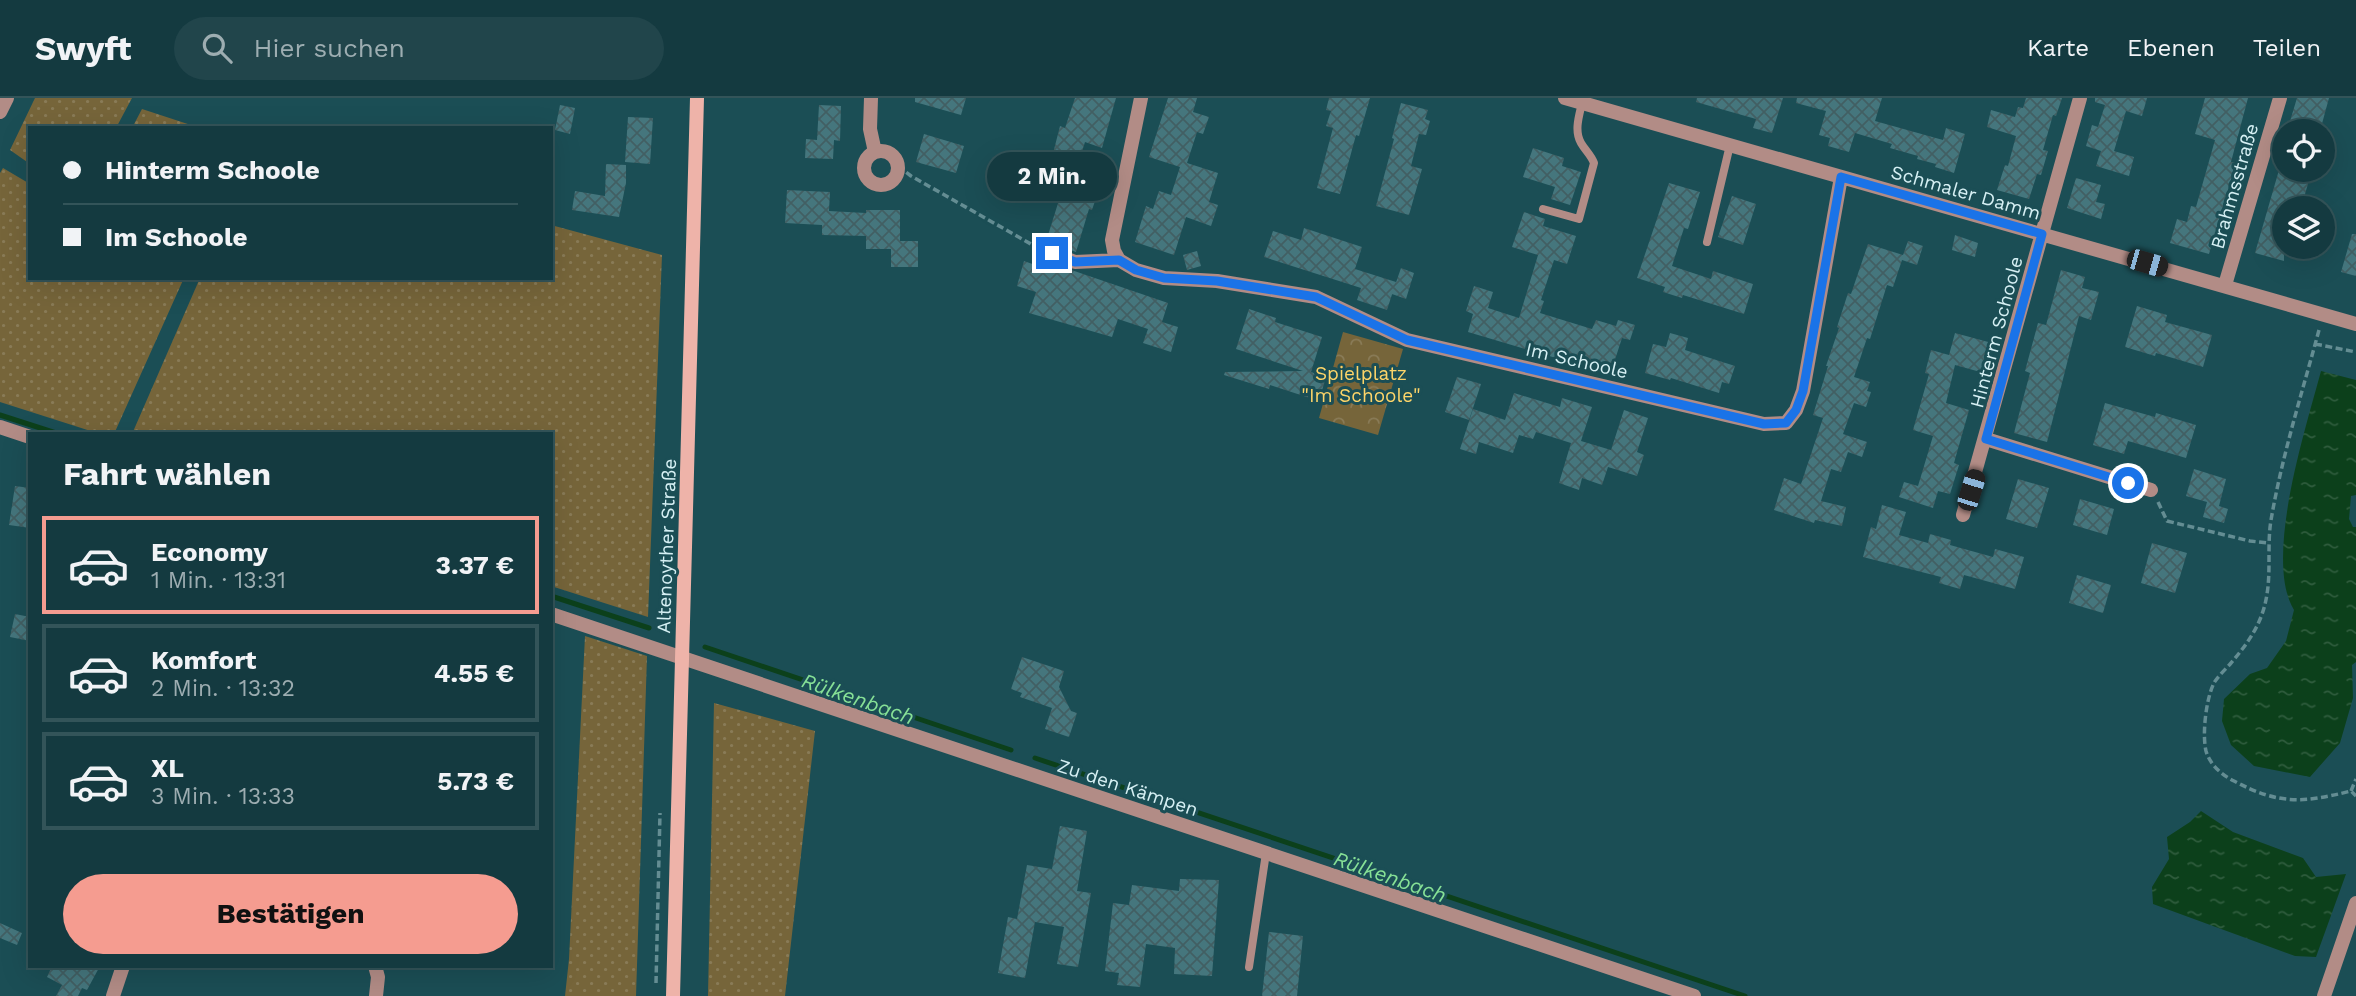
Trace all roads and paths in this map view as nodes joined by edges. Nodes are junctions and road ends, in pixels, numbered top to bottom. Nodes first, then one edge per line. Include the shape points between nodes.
1 (7, 98) edge
2 (697, 98) edge
3 (871, 98) edge
4 (1141, 98) edge
5 (1564, 98) edge
6 (2080, 98) edge
7 (2280, 98) edge
8 (1582, 103) junction
9 (0, 112) edge
10 (1730, 145) junction
11 (875, 152) junction
12 (898, 166) junction
13 (1841, 177) junction
14 (1543, 209) dead end
15 (2042, 234) junction
16 (1707, 242) dead end
17 (1052, 253) joint
18 (1119, 260) junction
19 (2225, 285) junction
20 (2323, 315) junction
21 (2356, 324) edge
22 (2315, 344) junction
23 (2356, 352) edge
24 (0, 427) edge
25 (28, 436) edge
26 (1986, 439) junction
27 (2151, 490) joint
28 (1963, 515) dead end
29 (2268, 543) junction
30 (553, 615) edge
31 (682, 659) junction
32 (2356, 779) edge
33 (2351, 791) junction
34 (2356, 796) edge
35 (1266, 853) junction
36 (2356, 903) edge
37 (1249, 967) dead end
38 (122, 968) edge
39 (376, 968) edge
40 (113, 996) edge
41 (376, 996) edge
42 (673, 996) edge
43 (1694, 996) edge
44 (2324, 996) edge

1 - 9 street
2 - 31 main road, Altenoyther Straße
3 - 11 street
4 - 18 street via 1112,240
5 - 8 street, Schmaler Damm
6 - 15 street
7 - 19 street, Brahmsstraße
8 - 10 street, Schmaler Damm
8 - 14 lane via 1577,125 1580,141 1594,163 1578,219
10 - 13 street, Schmaler Damm
10 - 16 lane
11 - 12 street via 892,155
11 - 12 street via 864,165 872,182 889,183
12 - 17 path via 1033,247
13 - 15 street, Schmaler Damm
13 - 18 street, Im Schoole via 1803,391 1786,423 1764,424 1407,340 1316,297 1217,281 1164,278
15 - 19 street, Schmaler Damm
15 - 26 street, Hinterm Schoole
17 - 18 street, Im Schoole via 1075,262
19 - 20 street, Schmaler Damm
20 - 21 street, Schmaler Damm
20 - 22 path
22 - 23 path
22 - 29 path
24 - 25 street
26 - 27 street, Hinterm Schoole
26 - 28 street, Hinterm Schoole
27 - 29 path via 2167,521
29 - 33 path via 2267,593 2259,624 2214,682 2206,711 2206,751 2223,775 2260,795 2299,801
30 - 31 street, Zu den Kämpen
31 - 35 street, Zu den Kämpen
31 - 42 main road, Altenoyther Straße
32 - 33 path
33 - 34 path
35 - 37 lane
35 - 43 street, Zu den Kämpen
36 - 44 street
38 - 40 street
39 - 41 street

